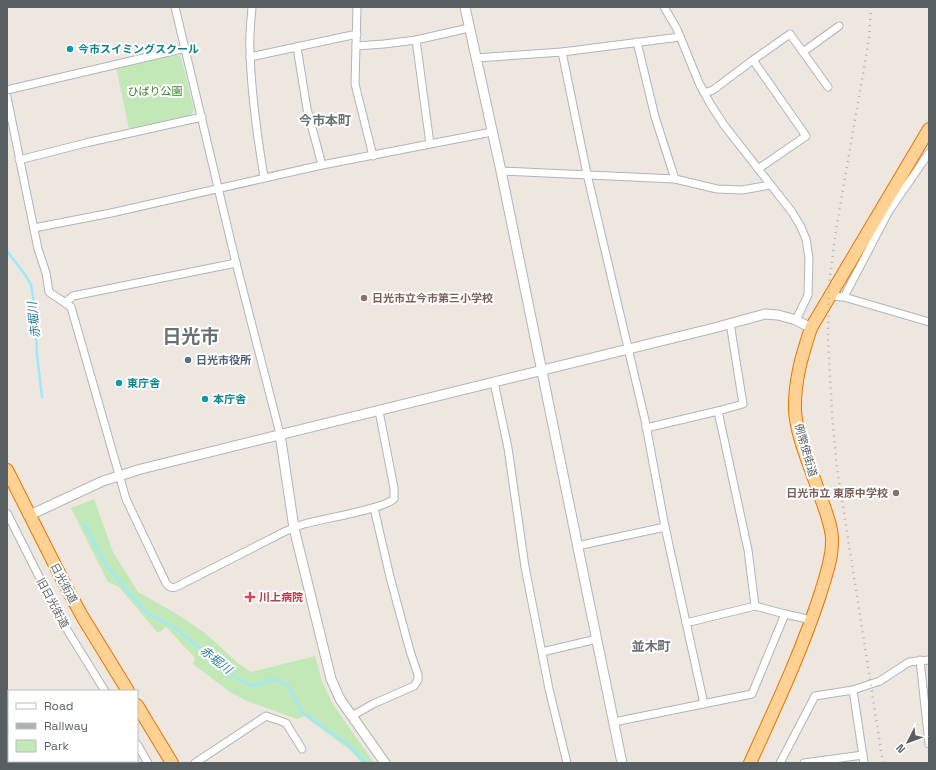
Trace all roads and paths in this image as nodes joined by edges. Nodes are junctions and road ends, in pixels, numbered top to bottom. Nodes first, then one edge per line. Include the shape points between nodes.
1 (175, 7) edge
2 (252, 7) edge
3 (357, 7) edge
4 (465, 7) edge
5 (664, 7) edge
6 (839, 26) dead end
7 (469, 28) junction
8 (356, 34) junction
9 (680, 37) junction
10 (416, 40) junction
11 (637, 42) junction
12 (356, 46) junction
13 (297, 47) junction
14 (186, 48) junction
15 (562, 52) junction
16 (803, 52) junction
17 (250, 57) junction
18 (476, 58) junction
19 (754, 60) junction
20 (828, 87) dead end
21 (7, 90) edge
22 (704, 93) junction
23 (7, 97) edge
24 (202, 117) junction
25 (929, 129) edge
26 (492, 132) junction
27 (10, 133) edge
28 (430, 144) junction
29 (929, 153) edge
30 (373, 156) junction
31 (19, 160) junction
32 (322, 165) junction
33 (758, 168) junction
34 (501, 171) junction
35 (587, 174) junction
36 (264, 177) junction
37 (675, 179) junction
38 (770, 185) junction
39 (218, 188) junction
40 (34, 228) junction
41 (236, 263) junction
42 (831, 296) junction
43 (844, 297) junction
44 (65, 303) junction
45 (796, 320) junction
46 (929, 322) edge
47 (730, 323) junction
48 (811, 328) junction
49 (629, 349) junction
50 (541, 370) junction
51 (494, 382) junction
52 (379, 411) junction
53 (718, 411) junction
54 (646, 428) junction
55 (280, 434) junction
56 (7, 470) edge
57 (119, 475) junction
58 (374, 508) junction
59 (7, 513) edge
60 (30, 515) junction
61 (665, 527) junction
62 (294, 528) junction
63 (577, 546) junction
64 (755, 606) junction
65 (785, 614) junction
66 (812, 620) junction
67 (686, 623) junction
68 (597, 639) junction
69 (542, 652) junction
70 (920, 660) junction
71 (929, 660) edge
72 (104, 690) edge
73 (127, 690) edge
74 (854, 690) junction
75 (704, 704) junction
76 (138, 707) edge
77 (352, 716) junction
78 (614, 722) junction
79 (929, 744) edge
80 (138, 746) edge
81 (302, 749) dead end
82 (863, 754) junction
83 (148, 763) edge
84 (172, 763) edge
85 (195, 763) edge
86 (385, 763) edge
87 (567, 763) edge
88 (622, 763) edge
89 (750, 763) edge
90 (780, 763) edge
91 (804, 763) edge
92 (864, 763) edge

1 - 14 street
2 - 17 street
3 - 8 street
4 - 7 street
5 - 9 street
6 - 16 street
7 - 10 street
7 - 18 street
8 - 12 street
8 - 13 street
9 - 11 street
9 - 22 street
10 - 12 street
10 - 28 street
11 - 15 street
11 - 37 street via 655,117
12 - 30 street via 355,84
13 - 17 street
13 - 32 street via 307,109
14 - 21 street
14 - 24 street
15 - 18 street
15 - 35 street
16 - 19 street via 790,34
16 - 20 street
17 - 36 street via 254,116
18 - 26 street
19 - 22 street via 713,90
19 - 33 street via 806,136
22 - 33 street via 724,125
23 - 27 street
24 - 31 street
24 - 39 street
25 - 42 highway, 例幣使街道
26 - 28 street
26 - 34 street
27 - 31 street
28 - 30 street
29 - 43 street via 889,211
30 - 32 street
31 - 40 street
32 - 36 street
33 - 38 street
34 - 35 street
34 - 50 street
35 - 37 street
35 - 49 street
36 - 39 street
37 - 38 street via 717,189 742,190
38 - 45 street via 792,212 806,239 809,258 808,295
39 - 40 street
39 - 41 street
40 - 44 street via 49,292
41 - 44 street via 73,296
41 - 55 street
42 - 43 street
42 - 48 highway, 例幣使街道
43 - 46 street
44 - 57 street via 71,307
45 - 47 street via 765,314
45 - 48 street
47 - 49 street
47 - 53 street via 743,404
48 - 66 highway, 例幣使街道 via 802,354 796,389 796,412 801,440 828,519 833,542 828,570
49 - 50 street
49 - 54 street
50 - 51 street
50 - 63 street
51 - 52 street
51 - 69 street via 508,448 525,567
52 - 55 street
52 - 58 street via 394,499
53 - 54 street
53 - 64 street via 748,550
54 - 61 street
55 - 57 street
55 - 62 street
56 - 60 highway, 日光街道
57 - 60 street
57 - 62 street via 129,508 169,587 172,588
58 - 62 street
58 - 77 street via 418,680 414,686
59 - 72 street, 旧日光街道 via 61,620
60 - 73 highway, 日光街道 via 74,602
61 - 63 street
61 - 67 street
62 - 77 street via 330,679
63 - 68 street
64 - 65 street
64 - 67 street
65 - 66 street
65 - 75 street via 752,694
66 - 89 highway, 例幣使街道
67 - 75 street
68 - 69 street
68 - 78 street
69 - 87 street
70 - 71 street
70 - 74 street via 909,662 880,681
70 - 79 street
74 - 82 street
74 - 90 street via 815,696
75 - 78 street
76 - 84 highway
77 - 86 street
78 - 88 street
80 - 83 street
81 - 85 street via 286,723 266,716
82 - 91 street
82 - 92 street

